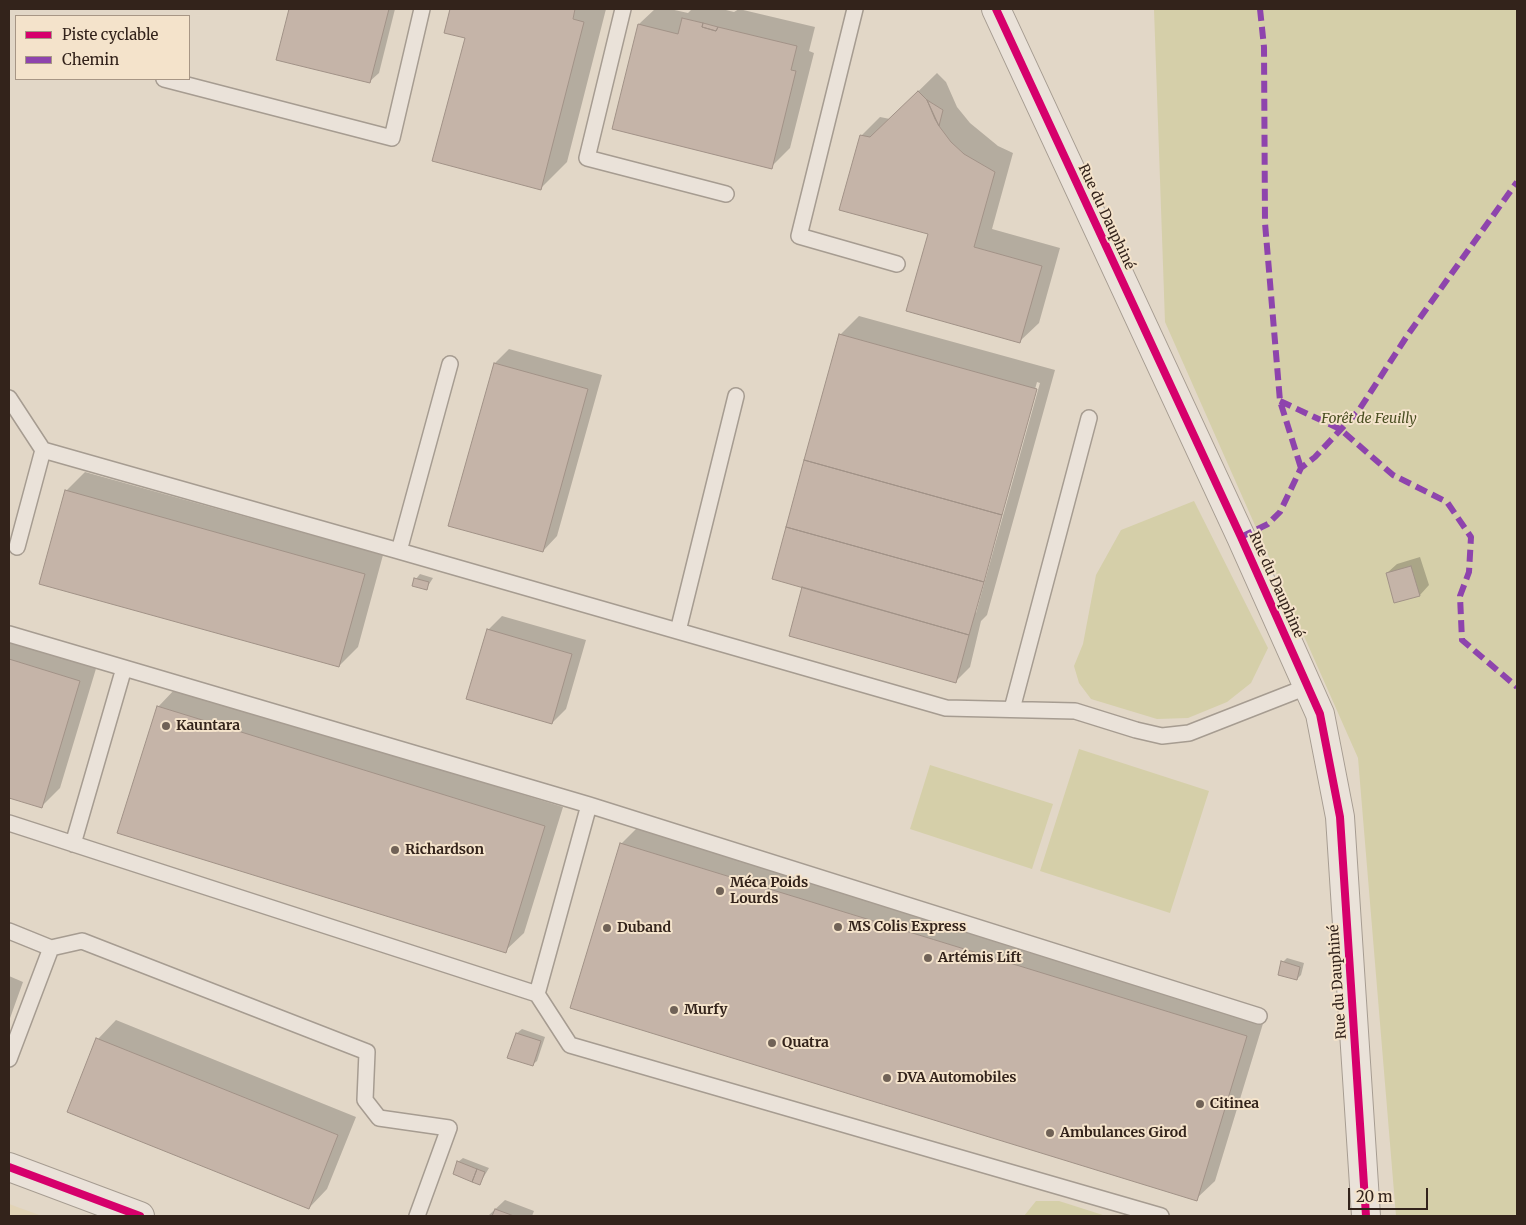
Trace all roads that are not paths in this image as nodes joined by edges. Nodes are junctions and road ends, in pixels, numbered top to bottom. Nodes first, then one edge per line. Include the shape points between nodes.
1 (422, 9) edge
2 (622, 9) edge
3 (855, 9) edge
4 (996, 9) edge
5 (168, 80) edge
6 (726, 194) dead end
7 (896, 264) dead end
8 (450, 364) dead end
9 (736, 396) dead end
10 (9, 398) edge
11 (1089, 418) dead end
12 (43, 450) junction
13 (17, 547) dead end
14 (399, 551) junction
15 (678, 631) junction
16 (9, 634) edge
17 (124, 668) junction
18 (1309, 686) junction
19 (1012, 709) junction
20 (589, 805) junction
21 (9, 823) edge
22 (73, 844) junction
23 (9, 930) edge
24 (51, 948) junction
25 (537, 994) junction
26 (1259, 1016) dead end
27 (9, 1059) edge
28 (9, 1167) edge
29 (140, 1216) edge
30 (417, 1216) edge
31 (1161, 1216) edge
32 (1366, 1216) edge

1 - 5 lane via 392,138
2 - 6 lane via 587,158
3 - 7 lane via 799,236
4 - 18 street, Rue du Dauphiné
8 - 14 lane
9 - 15 lane
10 - 12 lane
11 - 19 lane
12 - 13 lane
12 - 14 lane
14 - 15 lane
15 - 19 lane via 946,708
16 - 17 lane
17 - 20 lane
17 - 22 lane
18 - 19 lane via 1189,733 1162,736 1075,711
18 - 32 street, Rue du Dauphiné via 1320,714 1340,817
20 - 25 lane
20 - 26 lane
21 - 22 lane
22 - 25 lane
23 - 24 lane
24 - 27 lane
24 - 30 lane via 82,941 367,1052 365,1100 379,1118 449,1128
25 - 31 lane via 570,1045
28 - 29 street

